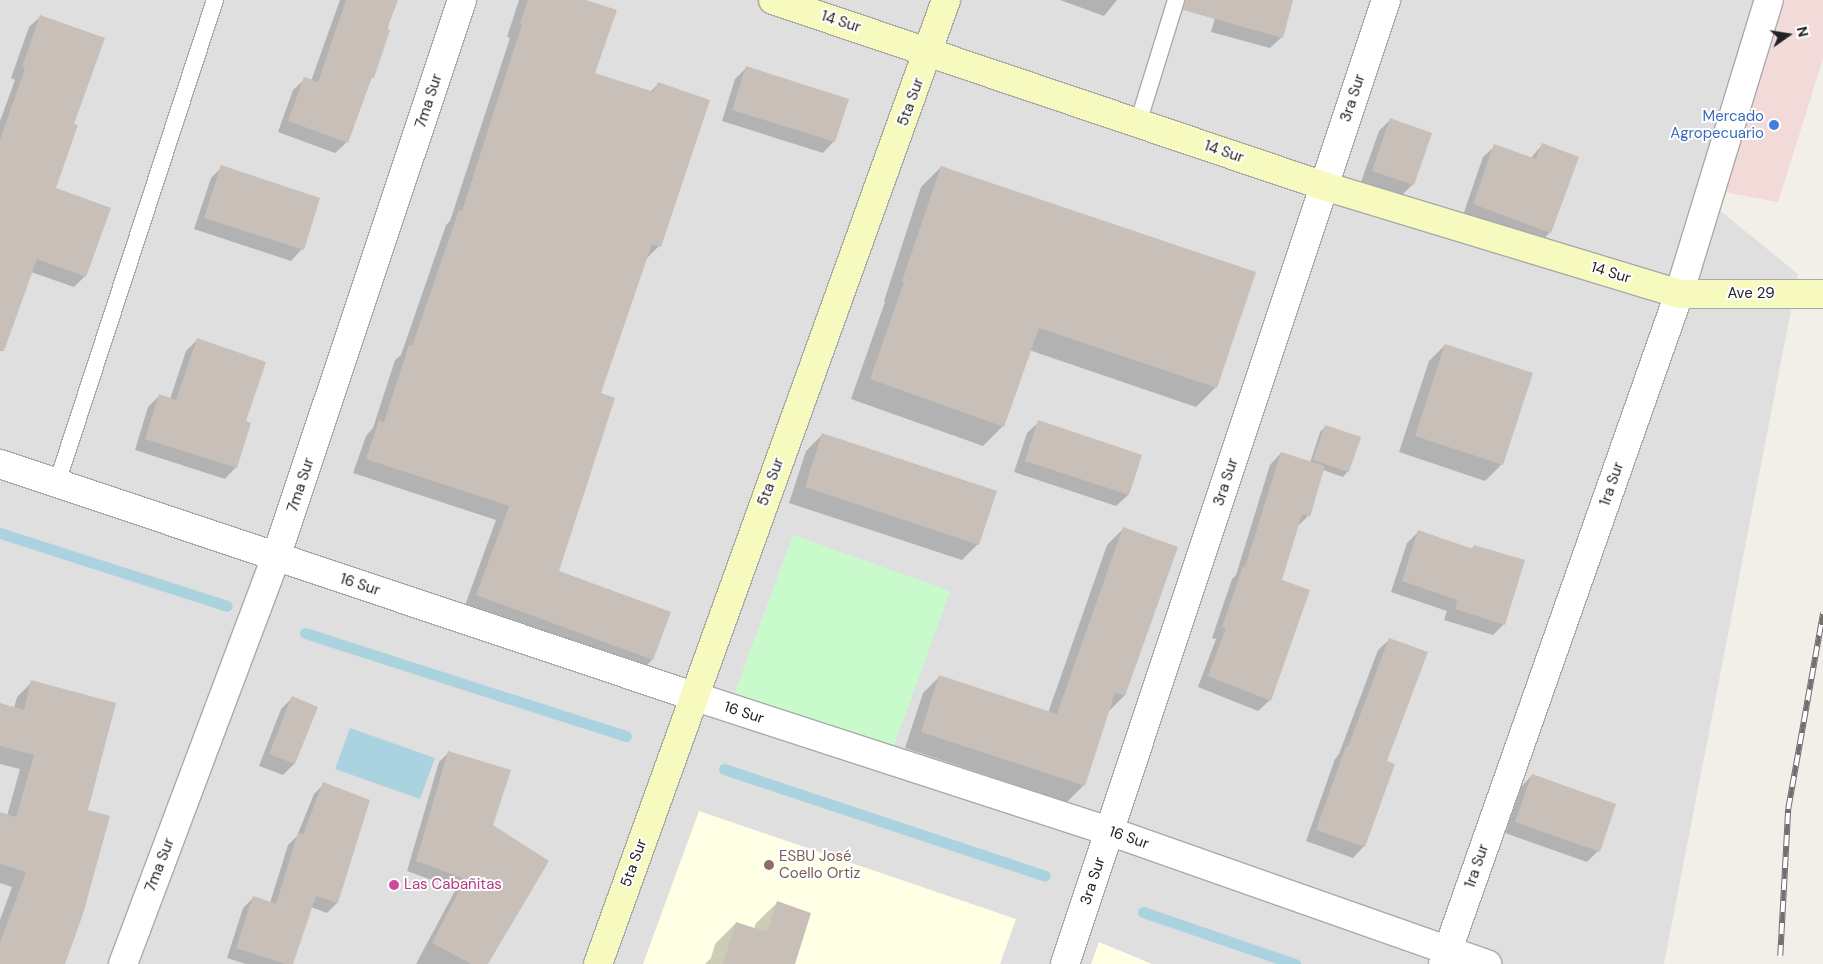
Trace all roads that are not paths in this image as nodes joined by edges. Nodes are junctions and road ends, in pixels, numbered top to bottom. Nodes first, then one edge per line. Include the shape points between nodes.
1 (215, 0) edge
2 (462, 0) edge
3 (773, 0) edge
4 (946, 0) edge
5 (1176, 0) edge
6 (1386, 0) edge
7 (1768, 0) edge
8 (929, 52) junction
9 (1138, 123) junction
10 (1324, 186) junction
11 (1679, 294) junction
12 (1823, 294) edge
13 (0, 464) edge
14 (57, 483) junction
15 (276, 557) junction
16 (693, 696) junction
17 (1110, 831) junction
18 (1445, 958) edge
19 (123, 964) edge
20 (598, 964) edge
21 (1065, 964) edge
22 (1487, 964) edge

1 - 14 lane
2 - 15 street, 7ma Sur
3 - 8 main road, 14 Sur
4 - 8 main road, 5ta Sur
5 - 9 lane
6 - 10 street, 3ra Sur
7 - 11 street, 1ra Sur
8 - 9 main road, 14 Sur
8 - 16 main road, 5ta Sur
9 - 10 main road, 14 Sur
10 - 11 main road, 14 Sur
10 - 17 street, 3ra Sur
11 - 12 main road, Ave 29
11 - 18 street, 1ra Sur
13 - 14 street, 16 Sur
14 - 15 street, 16 Sur
15 - 16 street, 16 Sur
15 - 19 street, 7ma Sur
16 - 17 street, 16 Sur
16 - 20 main road, 5ta Sur
17 - 18 street, 16 Sur
17 - 21 street, 3ra Sur
18 - 22 street, 16 Sur

